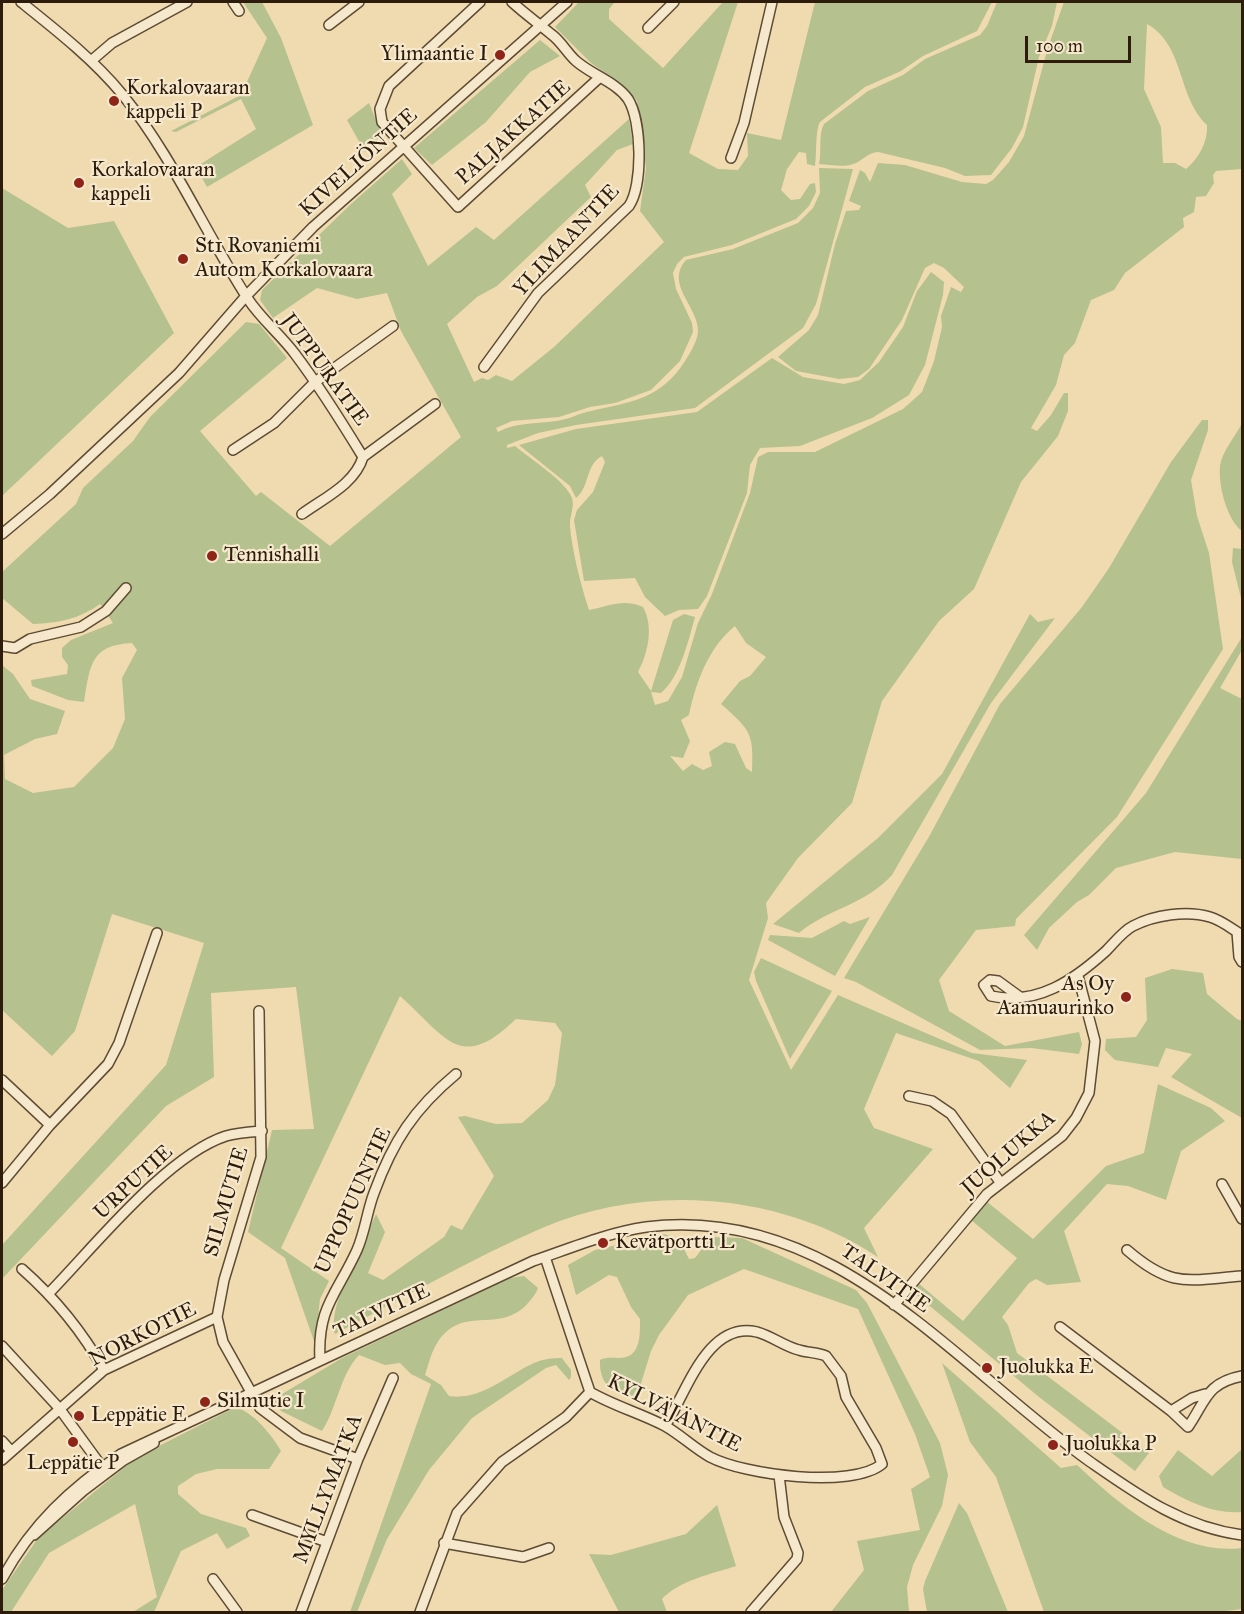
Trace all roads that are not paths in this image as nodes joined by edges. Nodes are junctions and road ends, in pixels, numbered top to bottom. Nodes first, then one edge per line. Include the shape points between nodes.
1 (21, 2) edge
2 (187, 2) edge
3 (233, 2) edge
4 (359, 2) edge
5 (480, 2) edge
6 (512, 2) edge
7 (567, 2) edge
8 (674, 2) edge
9 (772, 2) edge
10 (239, 11) dead end
11 (329, 25) dead end
12 (540, 27) junction
13 (648, 28) dead end
14 (91, 61) junction
15 (599, 78) junction
16 (403, 146) junction
17 (731, 158) dead end
18 (246, 296) junction
19 (393, 326) dead end
20 (484, 367) dead end
21 (315, 382) junction
22 (435, 404) dead end
23 (233, 450) dead end
24 (363, 457) junction
25 (302, 514) dead end
26 (2, 534) edge
27 (126, 588) dead end
28 (2, 646) edge
29 (157, 933) dead end
30 (1240, 933) edge
31 (1242, 962) edge
32 (1078, 976) junction
33 (1020, 997) dead end
34 (259, 1011) dead end
35 (456, 1074) dead end
36 (2, 1080) edge
37 (909, 1096) dead end
38 (50, 1125) junction
39 (262, 1131) junction
40 (1000, 1182) junction
41 (2, 1183) edge
42 (1222, 1184) dead end
43 (1242, 1219) edge
44 (1127, 1250) dead end
45 (545, 1257) junction
46 (22, 1269) dead end
47 (1242, 1276) edge
48 (50, 1293) junction
49 (894, 1305) junction
50 (217, 1317) junction
51 (1060, 1327) dead end
52 (2, 1346) edge
53 (320, 1360) junction
54 (104, 1370) junction
55 (1242, 1376) edge
56 (393, 1378) dead end
57 (590, 1392) junction
58 (1205, 1394) junction
59 (250, 1395) junction
60 (59, 1408) junction
61 (1171, 1411) junction
62 (665, 1426) junction
63 (2, 1441) edge
64 (11, 1451) junction
65 (358, 1459) junction
66 (2, 1460) edge
67 (104, 1470) junction
68 (779, 1475) junction
69 (252, 1515) dead end
70 (1242, 1535) edge
71 (327, 1542) junction
72 (444, 1543) junction
73 (549, 1548) dead end
74 (2, 1579) edge
75 (213, 1579) dead end
76 (237, 1612) edge
77 (301, 1612) edge
78 (420, 1612) edge
79 (752, 1612) edge

1 - 14 street, JUPPURATIE
2 - 14 street via 112,44
3 - 10 street
4 - 11 street
5 - 16 street via 389,87 383,98 382,122
6 - 12 street, YLIMAANTIE
7 - 12 street, KIVELIÖNTIE
8 - 13 street
9 - 17 street via 744,123
12 - 15 street, YLIMAANTIE
12 - 16 street, KIVELIÖNTIE
14 - 18 street, JUPPURATIE via 120,92 167,158
15 - 16 street, PALJAKKATIE via 458,207
15 - 20 street, YLIMAANTIE via 618,88 634,114 639,160 636,197 538,293
16 - 18 street, KIVELIÖNTIE via 313,227
18 - 21 street, JUPPURATIE
18 - 26 street, KIVELIÖNTIE via 179,373
19 - 21 street
21 - 23 street via 274,423
21 - 24 street, JUPPURATIE
22 - 24 street
24 - 25 street, JUPPURATIE via 352,478
27 - 28 street via 106,611 81,627 30,639 15,648
29 - 38 street via 114,1054
30 - 31 street
30 - 32 street via 1210,917 1168,915 1133,926
32 - 33 street via 1053,989
32 - 40 street, JUOLUKKA via 1095,1041 1089,1093 1062,1136
34 - 39 street, SILMUTIE
35 - 53 street, UPPOPUUNTIE via 415,1112 395,1146 374,1192 358,1246 324,1310
36 - 38 street
37 - 40 street via 932,1101 951,1114
38 - 41 street
39 - 48 street, URPUTIE via 226,1136 166,1172
39 - 50 street, SILMUTIE via 261,1157 229,1262
40 - 49 street, JUOLUKKA via 962,1221
42 - 43 street
44 - 47 street via 1143,1264 1174,1280
45 - 49 street, TALVITIE via 584,1242 648,1227 727,1228 776,1238 815,1254 858,1278
45 - 53 street, TALVITIE
45 - 57 street
46 - 48 street
48 - 54 street via 84,1335
49 - 70 street, TALVITIE via 1021,1409 1142,1498 1201,1526
50 - 54 street, NORKOTIE
50 - 59 street, SILMUTIE via 223,1342
51 - 61 street
52 - 60 street
53 - 59 street, TALVITIE
54 - 60 street, NORKOTIE
55 - 58 street
56 - 65 street, MYLLYMATKA
57 - 62 street, KYLVÄJÄNTIE
57 - 72 street, KYLVÄJÄNTIE via 566,1417 502,1462 457,1513
58 - 61 street
58 - 61 street via 1188,1427
59 - 65 street, SILMUTIE via 270,1418 300,1438
59 - 67 street, TALVITIE via 121,1454
60 - 64 street, NORKOTIE
60 - 67 street
62 - 68 street, KYLVÄJÄNTIE via 720,1461
62 - 68 street, KYLVÄJÄNTIE via 697,1365 711,1347 731,1332 756,1332 798,1350 826,1356 841,1376 846,1397 882,1464 874,1471 851,1478
63 - 64 street
64 - 66 street, NORKOTIE
65 - 71 street, MYLLYMATKA
67 - 74 street, TALVITIE via 22,1547
68 - 79 street via 784,1517 798,1553
69 - 71 street
71 - 77 street, MYLLYMATKA
72 - 73 street via 523,1557
72 - 78 street, KYLVÄJÄNTIE
75 - 76 street

